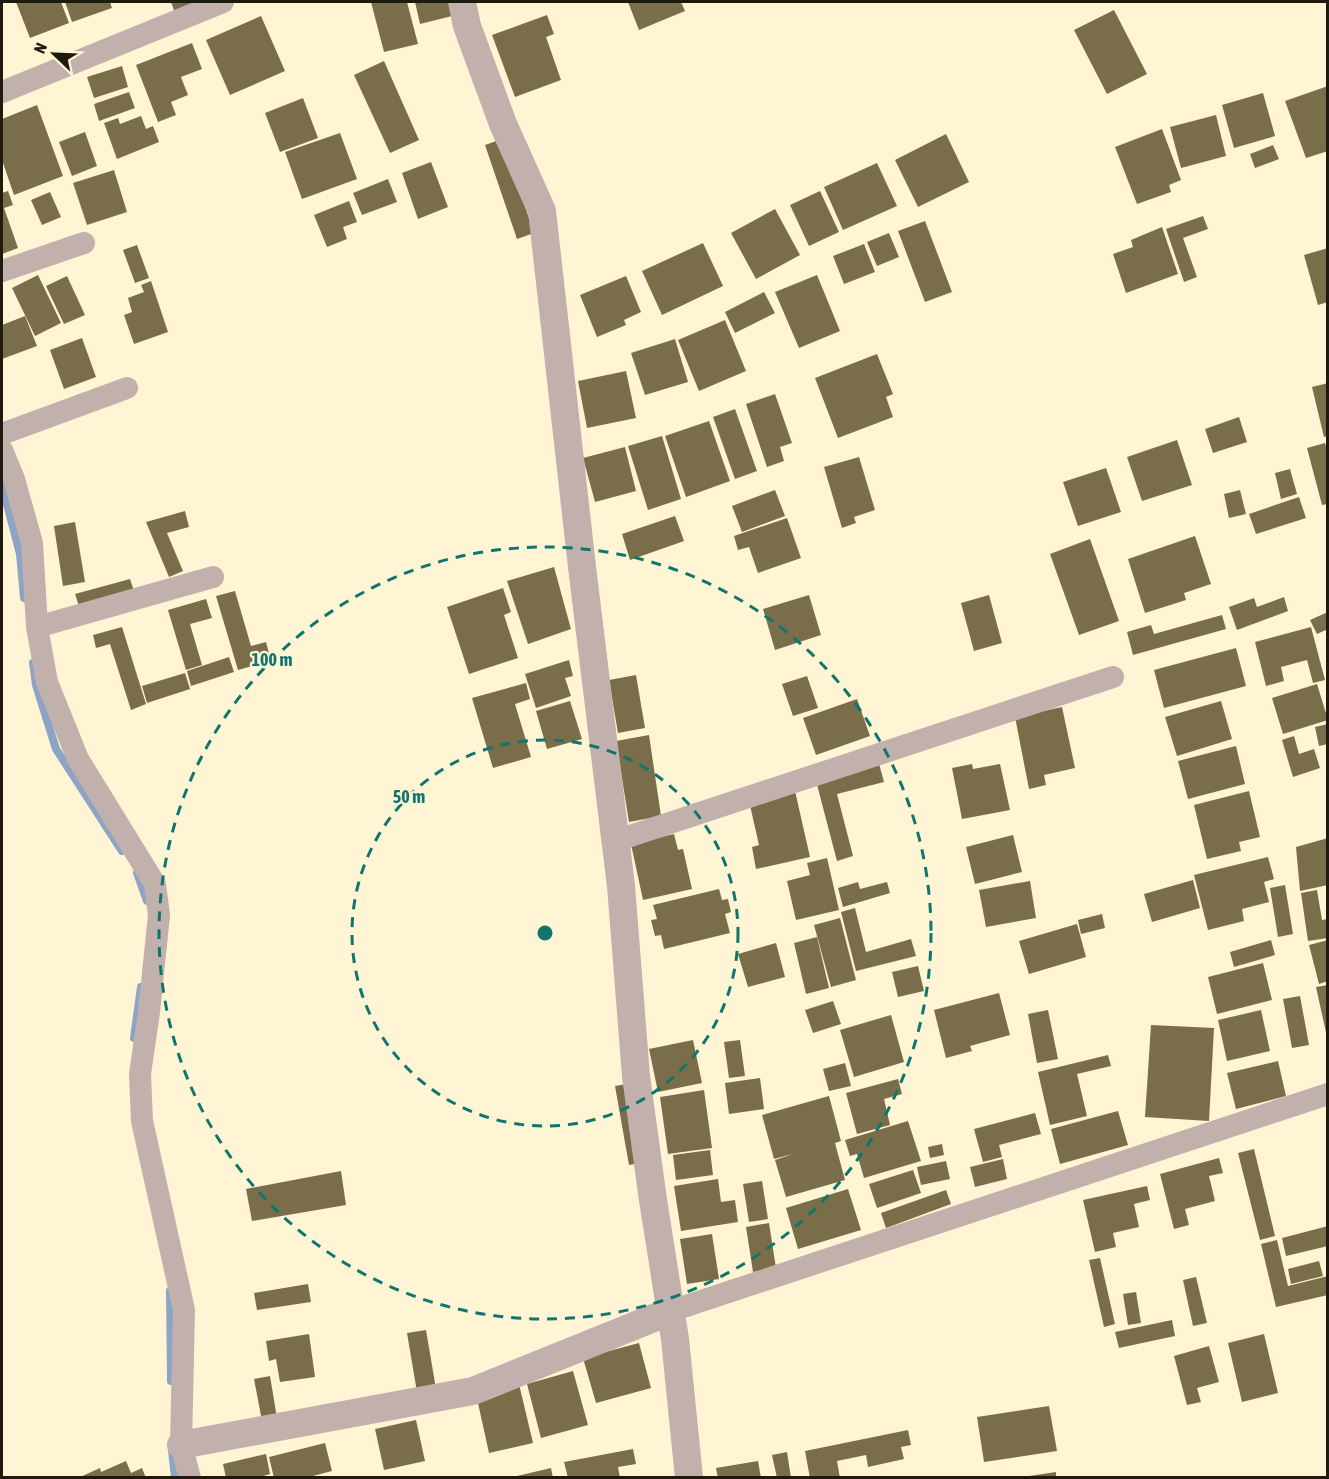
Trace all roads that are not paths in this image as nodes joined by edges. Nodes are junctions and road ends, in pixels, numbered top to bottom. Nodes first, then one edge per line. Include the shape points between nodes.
1 (223, 2) edge
2 (462, 2) edge
3 (2, 92) edge
4 (84, 243) dead end
5 (2, 271) edge
6 (127, 388) dead end
7 (2, 434) edge
8 (2, 450) edge
9 (213, 577) dead end
10 (37, 627) junction
11 (1113, 677) dead end
12 (615, 841) junction
13 (1328, 1094) edge
14 (671, 1311) junction
15 (181, 1445) junction
16 (190, 1478) edge
17 (688, 1478) edge

1 - 3 street
2 - 12 street via 503,124 542,211
4 - 5 street
6 - 7 street
8 - 10 street via 32,543
9 - 10 street
10 - 15 street via 47,682 78,759 155,884 159,915 140,1074 142,1121 184,1310
11 - 12 street
12 - 14 street via 636,1076
13 - 14 street
14 - 15 street via 473,1391
14 - 17 street
15 - 16 street

